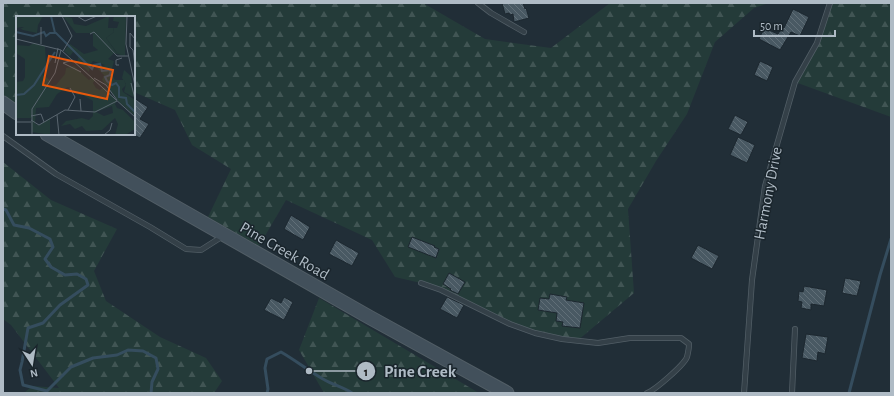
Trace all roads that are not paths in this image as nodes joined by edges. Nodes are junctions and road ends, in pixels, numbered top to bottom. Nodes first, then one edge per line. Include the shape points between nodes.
1 (478, 3) edge
2 (830, 3) edge
3 (524, 32) dead end
4 (3, 103) edge
5 (16, 112) edge
6 (49, 135) edge
7 (3, 136) edge
8 (225, 235) junction
9 (421, 283) dead end
10 (796, 329) dead end
11 (507, 393) edge
12 (647, 393) edge
13 (744, 393) edge
14 (792, 393) edge

1 - 3 lane via 490,13
2 - 13 lane, Harmony Drive via 817,43 795,82 765,186 752,280
4 - 5 street
6 - 8 street, Pine Creek Road
7 - 8 lane via 56,174 186,249 201,250
8 - 11 street, Pine Creek Road
9 - 12 lane via 535,333 598,343 630,338 680,338 689,344 687,358
10 - 14 lane

